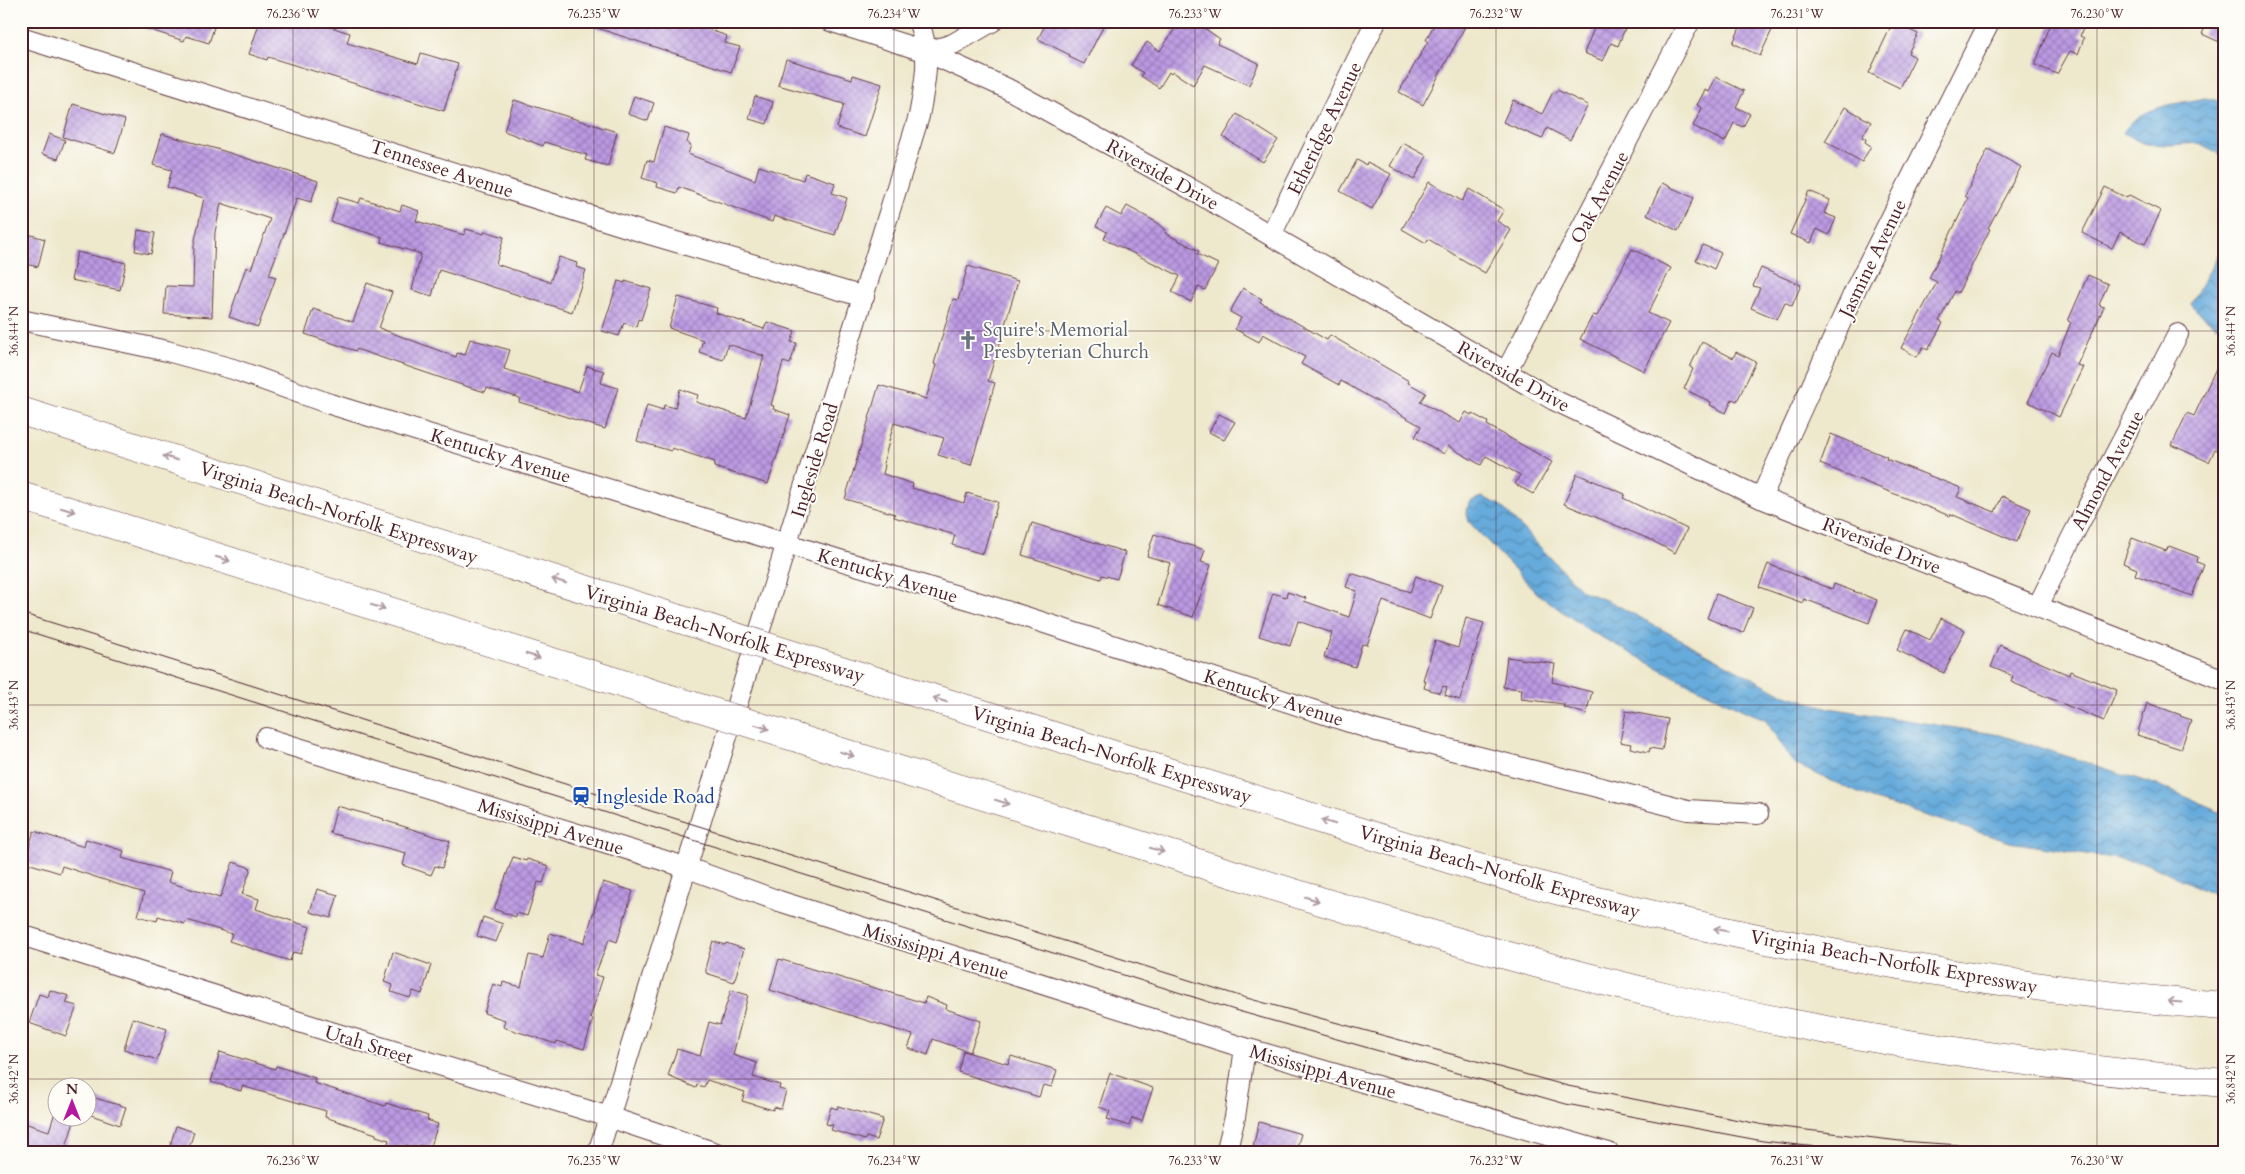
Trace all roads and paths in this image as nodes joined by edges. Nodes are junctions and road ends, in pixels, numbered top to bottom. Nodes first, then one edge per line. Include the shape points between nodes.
1 (830, 21) edge
2 (918, 21) edge
3 (993, 21) edge
4 (1376, 21) edge
5 (1690, 21) edge
6 (1990, 21) edge
7 (21, 37) edge
8 (927, 52) junction
9 (1271, 235) junction
10 (864, 297) junction
11 (21, 320) edge
12 (2178, 334) dead end
13 (1506, 372) junction
14 (21, 411) edge
15 (21, 496) edge
16 (1760, 498) junction
17 (788, 544) junction
18 (2038, 606) junction
19 (2224, 680) edge
20 (266, 738) dead end
21 (1758, 814) dead end
22 (685, 867) junction
23 (21, 935) edge
24 (2224, 1006) edge
25 (1245, 1048) junction
26 (2224, 1083) edge
27 (609, 1117) junction
28 (598, 1153) edge
29 (716, 1153) edge
30 (1226, 1153) edge
31 (1609, 1153) edge

1 - 8 street, Riverside Drive
2 - 8 street, Ingleside Road
3 - 8 street via 953,44
4 - 9 street, Etheridge Avenue
5 - 13 street, Oak Avenue
6 - 16 street, Jasmine Avenue via 1857,286
7 - 10 street, Tennessee Avenue via 640,231
8 - 9 street, Riverside Drive via 1006,88
8 - 10 street, Ingleside Road via 927,74 919,116
9 - 13 street, Riverside Drive
10 - 17 street, Ingleside Road
11 - 17 street, Kentucky Avenue via 167,351 233,369 330,404
12 - 18 street, Almond Avenue
13 - 16 street, Riverside Drive via 1554,400
24 -> 14 highway, Virginia Beach-Norfolk Expressway, bridge via 2144,1000 1985,980 1823,952 1669,919 1426,853
15 -> 26 highway, bridge via 1494,953 1794,1024 1953,1052 2113,1073
16 - 18 street, Riverside Drive
17 - 21 street, Kentucky Avenue via 1026,616 1377,731 1688,810
17 - 22 street, Ingleside Road
18 - 19 street, Riverside Drive
20 - 22 street, Mississippi Avenue
22 - 25 street, Mississippi Avenue via 779,901
22 - 27 street, Ingleside Road
23 - 27 street, Utah Street
25 - 30 street
25 - 31 street, Mississippi Avenue
27 - 28 street, Ingleside Road
27 - 29 street, Utah Street

